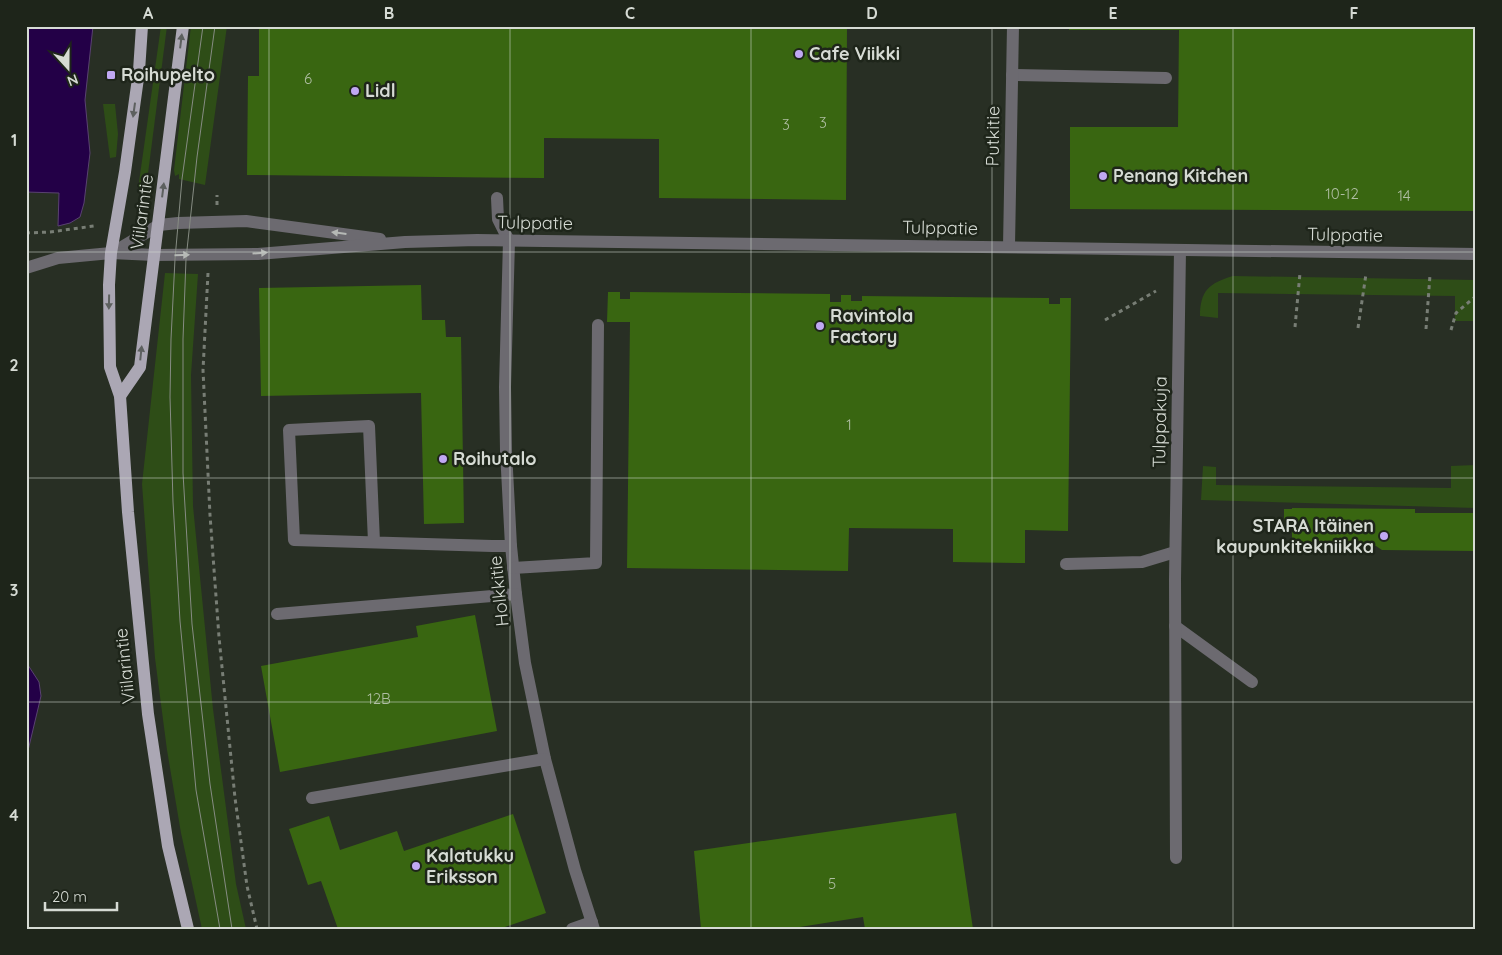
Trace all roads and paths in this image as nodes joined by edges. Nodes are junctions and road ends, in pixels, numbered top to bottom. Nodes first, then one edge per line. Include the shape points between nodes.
1 (142, 26) edge
2 (183, 26) edge
3 (1013, 26) edge
4 (1012, 75) junction
5 (1166, 78) dead end
6 (497, 198) dead end
7 (159, 225) junction
8 (94, 226) dead end
9 (26, 233) edge
10 (509, 241) junction
11 (405, 242) junction
12 (1010, 246) junction
13 (1180, 250) junction
14 (111, 254) junction
15 (1476, 254) edge
16 (154, 256) junction
17 (26, 268) edge
18 (208, 273) dead end
19 (1300, 273) dead end
20 (1366, 274) dead end
21 (1430, 275) dead end
22 (1156, 291) dead end
23 (1476, 296) edge
24 (1105, 320) dead end
25 (598, 325) dead end
26 (1295, 327) dead end
27 (1358, 328) dead end
28 (1426, 329) dead end
29 (1451, 330) dead end
30 (120, 396) junction
31 (374, 542) junction
32 (511, 546) junction
33 (1175, 552) junction
34 (1066, 564) dead end
35 (514, 568) junction
36 (516, 594) junction
37 (277, 614) dead end
38 (1175, 626) junction
39 (1252, 682) dead end
40 (545, 759) junction
41 (312, 798) dead end
42 (1176, 858) dead end
43 (593, 925) edge
44 (188, 929) edge
45 (257, 929) edge
46 (572, 929) edge

1 -> 14 main road, Viilarintie via 126,172
7 -> 2 main road, Viilarintie
3 - 4 street, Putkitie
4 - 5 street
4 - 12 street, Putkitie
6 - 10 street via 498,219
11 -> 7 street, Tulppatie via 246,221
7 - 14 street, Tulppatie
7 - 16 main road, Viilarintie
8 - 9 path
10 - 11 street, Tulppatie
10 - 12 street, Tulppatie
10 - 32 street, Holkkitie via 505,387
16 -> 11 street, Tulppatie via 258,254
12 - 13 street, Tulppatie
13 - 15 street, Tulppatie
13 - 33 street, Tulppakuja
14 - 16 street, Tulppatie
14 - 17 street via 58,258
14 -> 30 main road, Viilarintie via 110,367
30 -> 16 main road, Viilarintie via 140,367
18 - 45 path via 202,370 218,637 235,798 247,886
19 - 26 path
20 - 27 path
21 - 28 path
22 - 24 path
23 - 29 path via 1456,314
25 - 35 street via 596,563
30 - 44 main road, Viilarintie via 148,714 168,846
31 - 31 street via 368,426 289,430 294,540
31 - 32 street
32 - 35 street, Holkkitie
33 - 34 street via 1142,562
33 - 38 street, Tulppakuja
35 - 36 street, Holkkitie
36 - 37 street
36 - 40 street, Holkkitie via 525,664
38 - 39 street
38 - 42 street, Tulppakuja
40 - 41 street
40 - 43 street, Holkkitie
43 - 46 street

